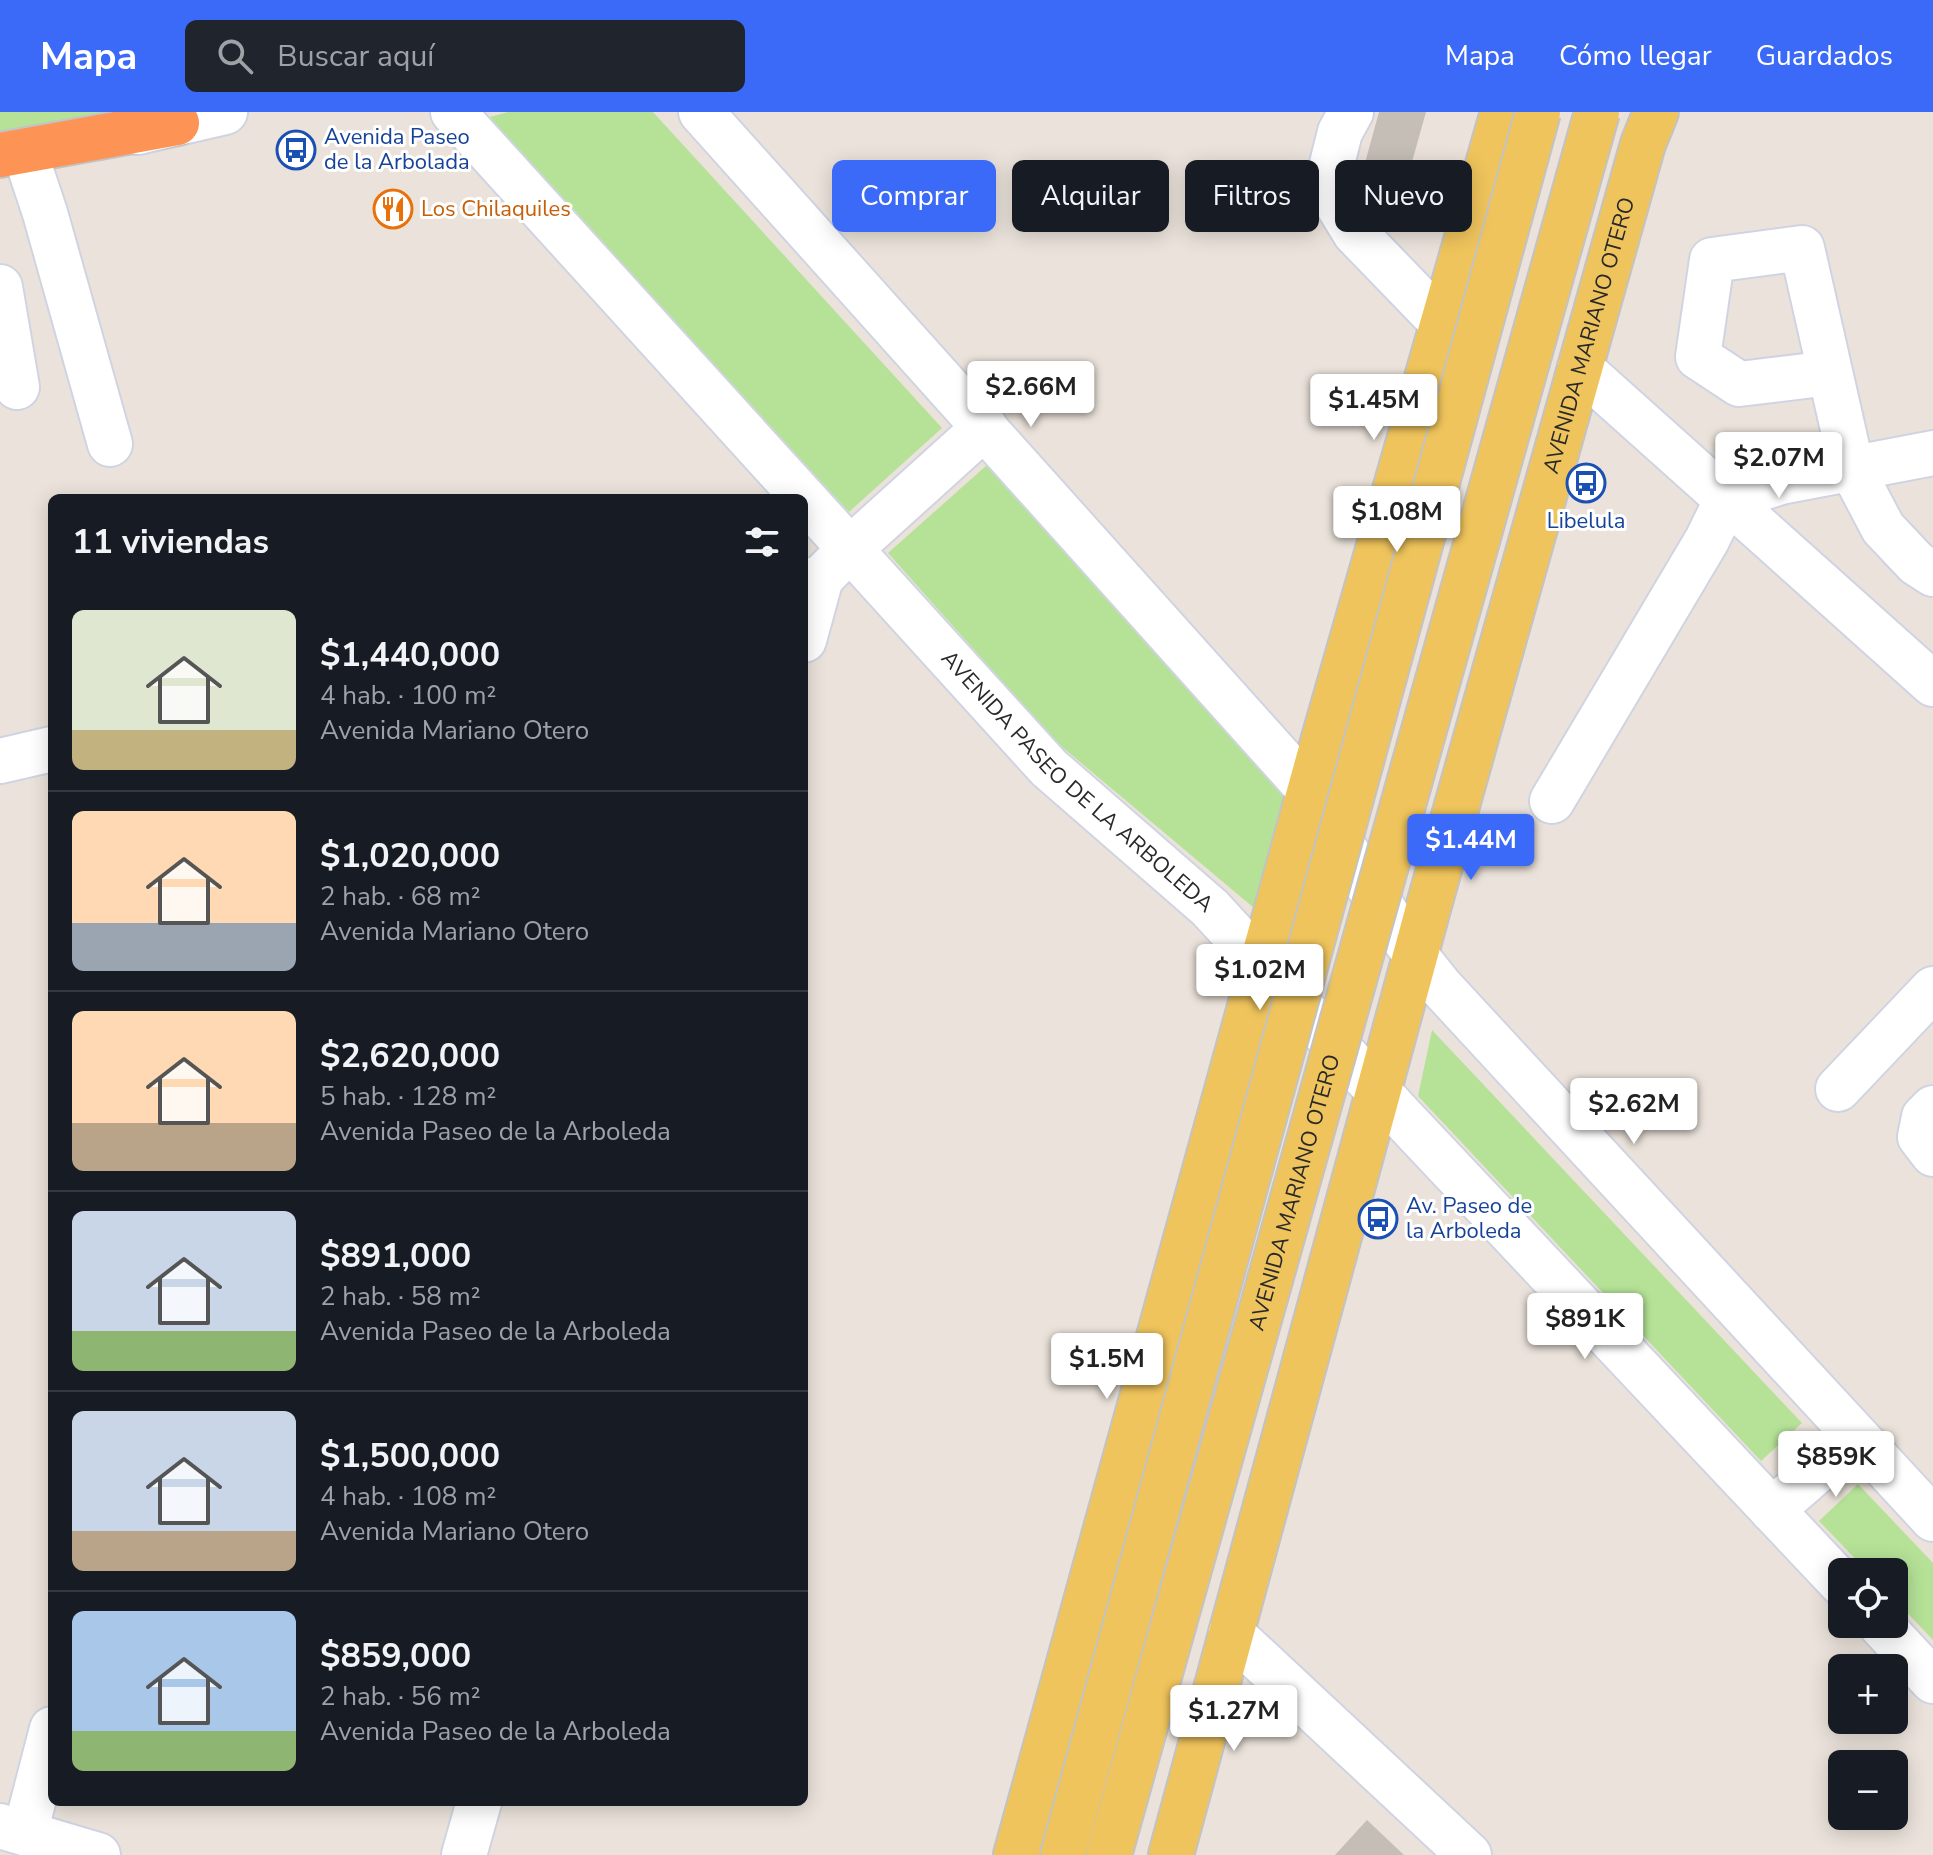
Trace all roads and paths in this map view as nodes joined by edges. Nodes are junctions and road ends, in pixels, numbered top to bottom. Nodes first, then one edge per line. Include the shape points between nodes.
1 (225, 112) edge
2 (453, 112) edge
3 (701, 112) edge
4 (1351, 112) edge
5 (1503, 112) edge
6 (1538, 112) edge
7 (1547, 112) edge
8 (1597, 112) edge
9 (1656, 112) edge
10 (177, 123) joint
11 (9, 160) edge
12 (0, 287) edge
13 (1443, 324) junction
14 (1580, 368) junction
15 (1830, 373) dead end
16 (17, 387) dead end
17 (985, 427) junction
18 (110, 444) dead end
19 (1933, 453) edge
20 (1852, 469) junction
21 (763, 494) edge
22 (1727, 499) junction
23 (808, 549) edge
24 (825, 570) edge
25 (1933, 574) edge
26 (808, 627) edge
27 (1933, 684) edge
28 (48, 750) edge
29 (0, 761) edge
30 (1310, 791) junction
31 (1552, 801) dead end
32 (1352, 862) junction
33 (1415, 956) junction
34 (1263, 964) junction
35 (1933, 989) edge
36 (1308, 1013) junction
37 (1838, 1089) dead end
38 (1378, 1091) junction
39 (1933, 1108) edge
40 (1933, 1154) edge
41 (1856, 1437) junction
42 (1772, 1510) junction
43 (1933, 1519) edge
44 (1828, 1569) edge
45 (1231, 1633) junction
46 (1893, 1638) edge
47 (1933, 1681) edge
48 (48, 1739) edge
49 (478, 1806) edge
50 (12, 1829) edge
51 (98, 1855) edge
52 (464, 1855) edge
53 (1016, 1855) edge
54 (1063, 1855) edge
55 (1109, 1855) edge
56 (1171, 1855) edge
57 (1469, 1855) edge

1 - 10 street
2 - 21 street, AVENIDA PASEO DE LA ARBOLEDA
3 - 17 street
4 - 13 street via 1331,168 1336,202 1355,233
5 - 13 main road
6 - 54 main road, bridge
7 - 32 main road
8 - 55 main road, AVENIDA MARIANO OTERO, bridge
9 - 14 main road, AVENIDA MARIANO OTERO
10 - 11 highway
11 - 18 street via 49,227
12 - 16 street
13 - 30 main road
14 - 22 street
14 - 33 main road, AVENIDA MARIANO OTERO
15 - 20 street
17 - 24 street
17 - 30 street
19 - 20 street
20 - 22 street
20 - 25 street via 1883,528
22 - 27 street
22 - 31 street
23 - 24 street, AVENIDA PASEO DE LA ARBOLEDA
24 - 26 street
24 - 34 street, AVENIDA PASEO DE LA ARBOLEDA via 1210,908
28 - 29 street
30 - 32 street
30 - 34 main road
32 - 33 street
32 - 36 main road
33 - 38 main road, AVENIDA MARIANO OTERO
33 - 41 street
34 - 36 street, AVENIDA PASEO DE LA ARBOLEDA
34 - 53 main road
35 - 37 street
36 - 38 street, AVENIDA PASEO DE LA ARBOLEDA
38 - 42 street, AVENIDA PASEO DE LA ARBOLEDA
38 - 45 main road, AVENIDA MARIANO OTERO
39 - 40 street via 1924,1117 1920,1137
41 - 42 street
41 - 43 street
42 - 44 street, AVENIDA PASEO DE LA ARBOLEDA
45 - 56 main road, AVENIDA MARIANO OTERO
45 - 57 street
46 - 47 street
48 - 50 street
49 - 52 street
50 - 51 street

